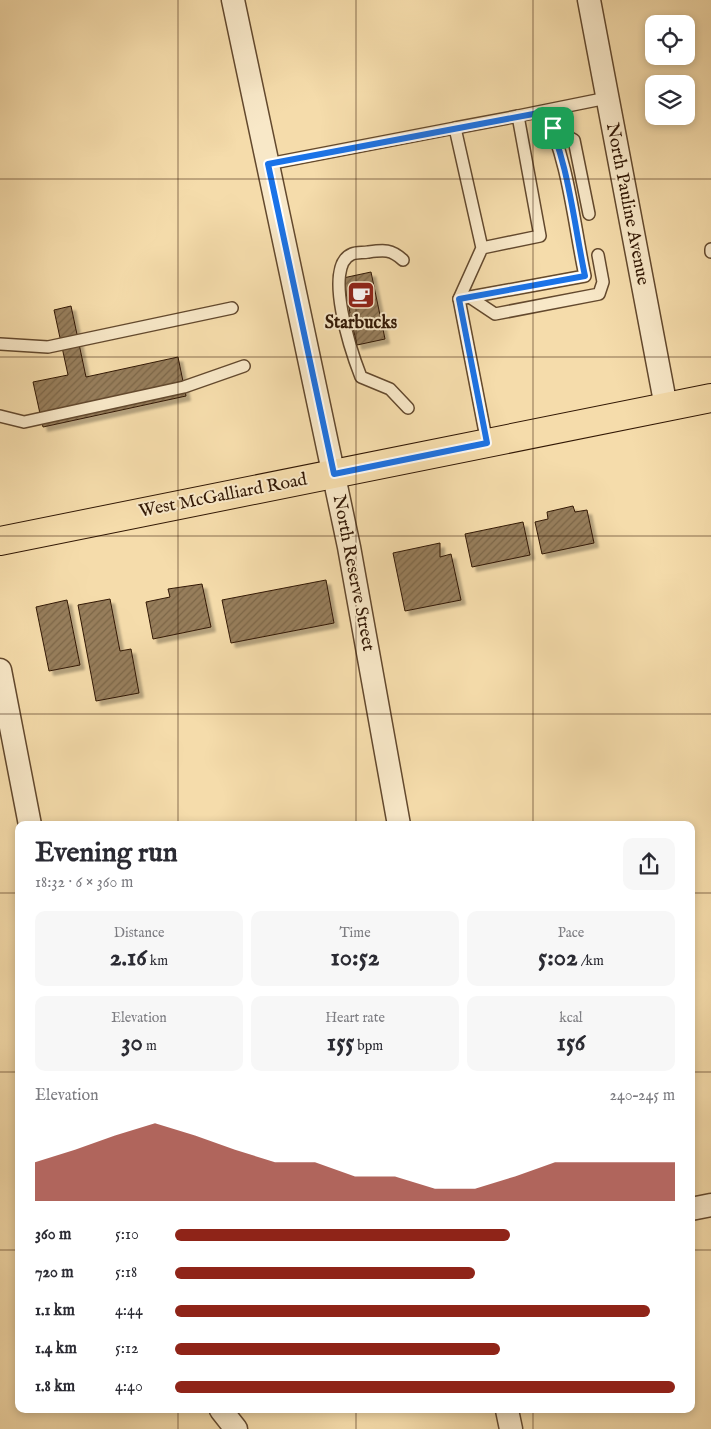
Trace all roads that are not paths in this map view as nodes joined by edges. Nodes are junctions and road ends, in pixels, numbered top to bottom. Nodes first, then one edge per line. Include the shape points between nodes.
1 (233, 0) edge
2 (588, 0) edge
3 (607, 98) junction
4 (544, 112) junction
5 (518, 116) junction
6 (455, 128) junction
7 (553, 128) junction
8 (268, 164) junction
9 (590, 214) dead end
10 (482, 248) junction
11 (598, 255) dead end
12 (403, 260) dead end
13 (471, 298) junction
14 (459, 299) junction
15 (232, 308) dead end
16 (0, 344) edge
17 (244, 366) dead end
18 (711, 398) edge
19 (666, 407) junction
20 (408, 408) dead end
21 (0, 416) edge
22 (487, 443) junction
23 (334, 474) junction
24 (0, 541) edge
25 (0, 670) edge
26 (29, 821) edge
27 (398, 821) edge
28 (711, 1205) edge
29 (695, 1208) edge
30 (223, 1413) edge
31 (507, 1413) edge
32 (236, 1429) edge
33 (510, 1429) edge

1 - 8 street, North Reserve Street
2 - 3 street, North Pauline Avenue
3 - 4 lane
3 - 19 street, North Pauline Avenue
4 - 5 lane
4 - 7 lane
5 - 6 lane
5 - 10 lane via 540,236
6 - 8 lane
6 - 10 lane
7 - 9 lane via 574,140
7 - 13 lane via 585,276
8 - 23 street, North Reserve Street
10 - 14 lane
11 - 13 lane via 603,282 599,294 495,314
12 - 20 lane via 394,252 383,250 352,254 340,266 337,283 349,343 360,377 390,389
13 - 14 lane
14 - 22 lane
15 - 16 lane via 48,347
17 - 21 lane via 184,387 24,422
18 - 19 main road, West McGalliard Road
19 - 22 main road, West McGalliard Road
22 - 23 main road, West McGalliard Road
23 - 24 main road, West McGalliard Road
23 - 27 street, North Reserve Street
25 - 26 street
28 - 29 street
30 - 32 street
31 - 33 street

